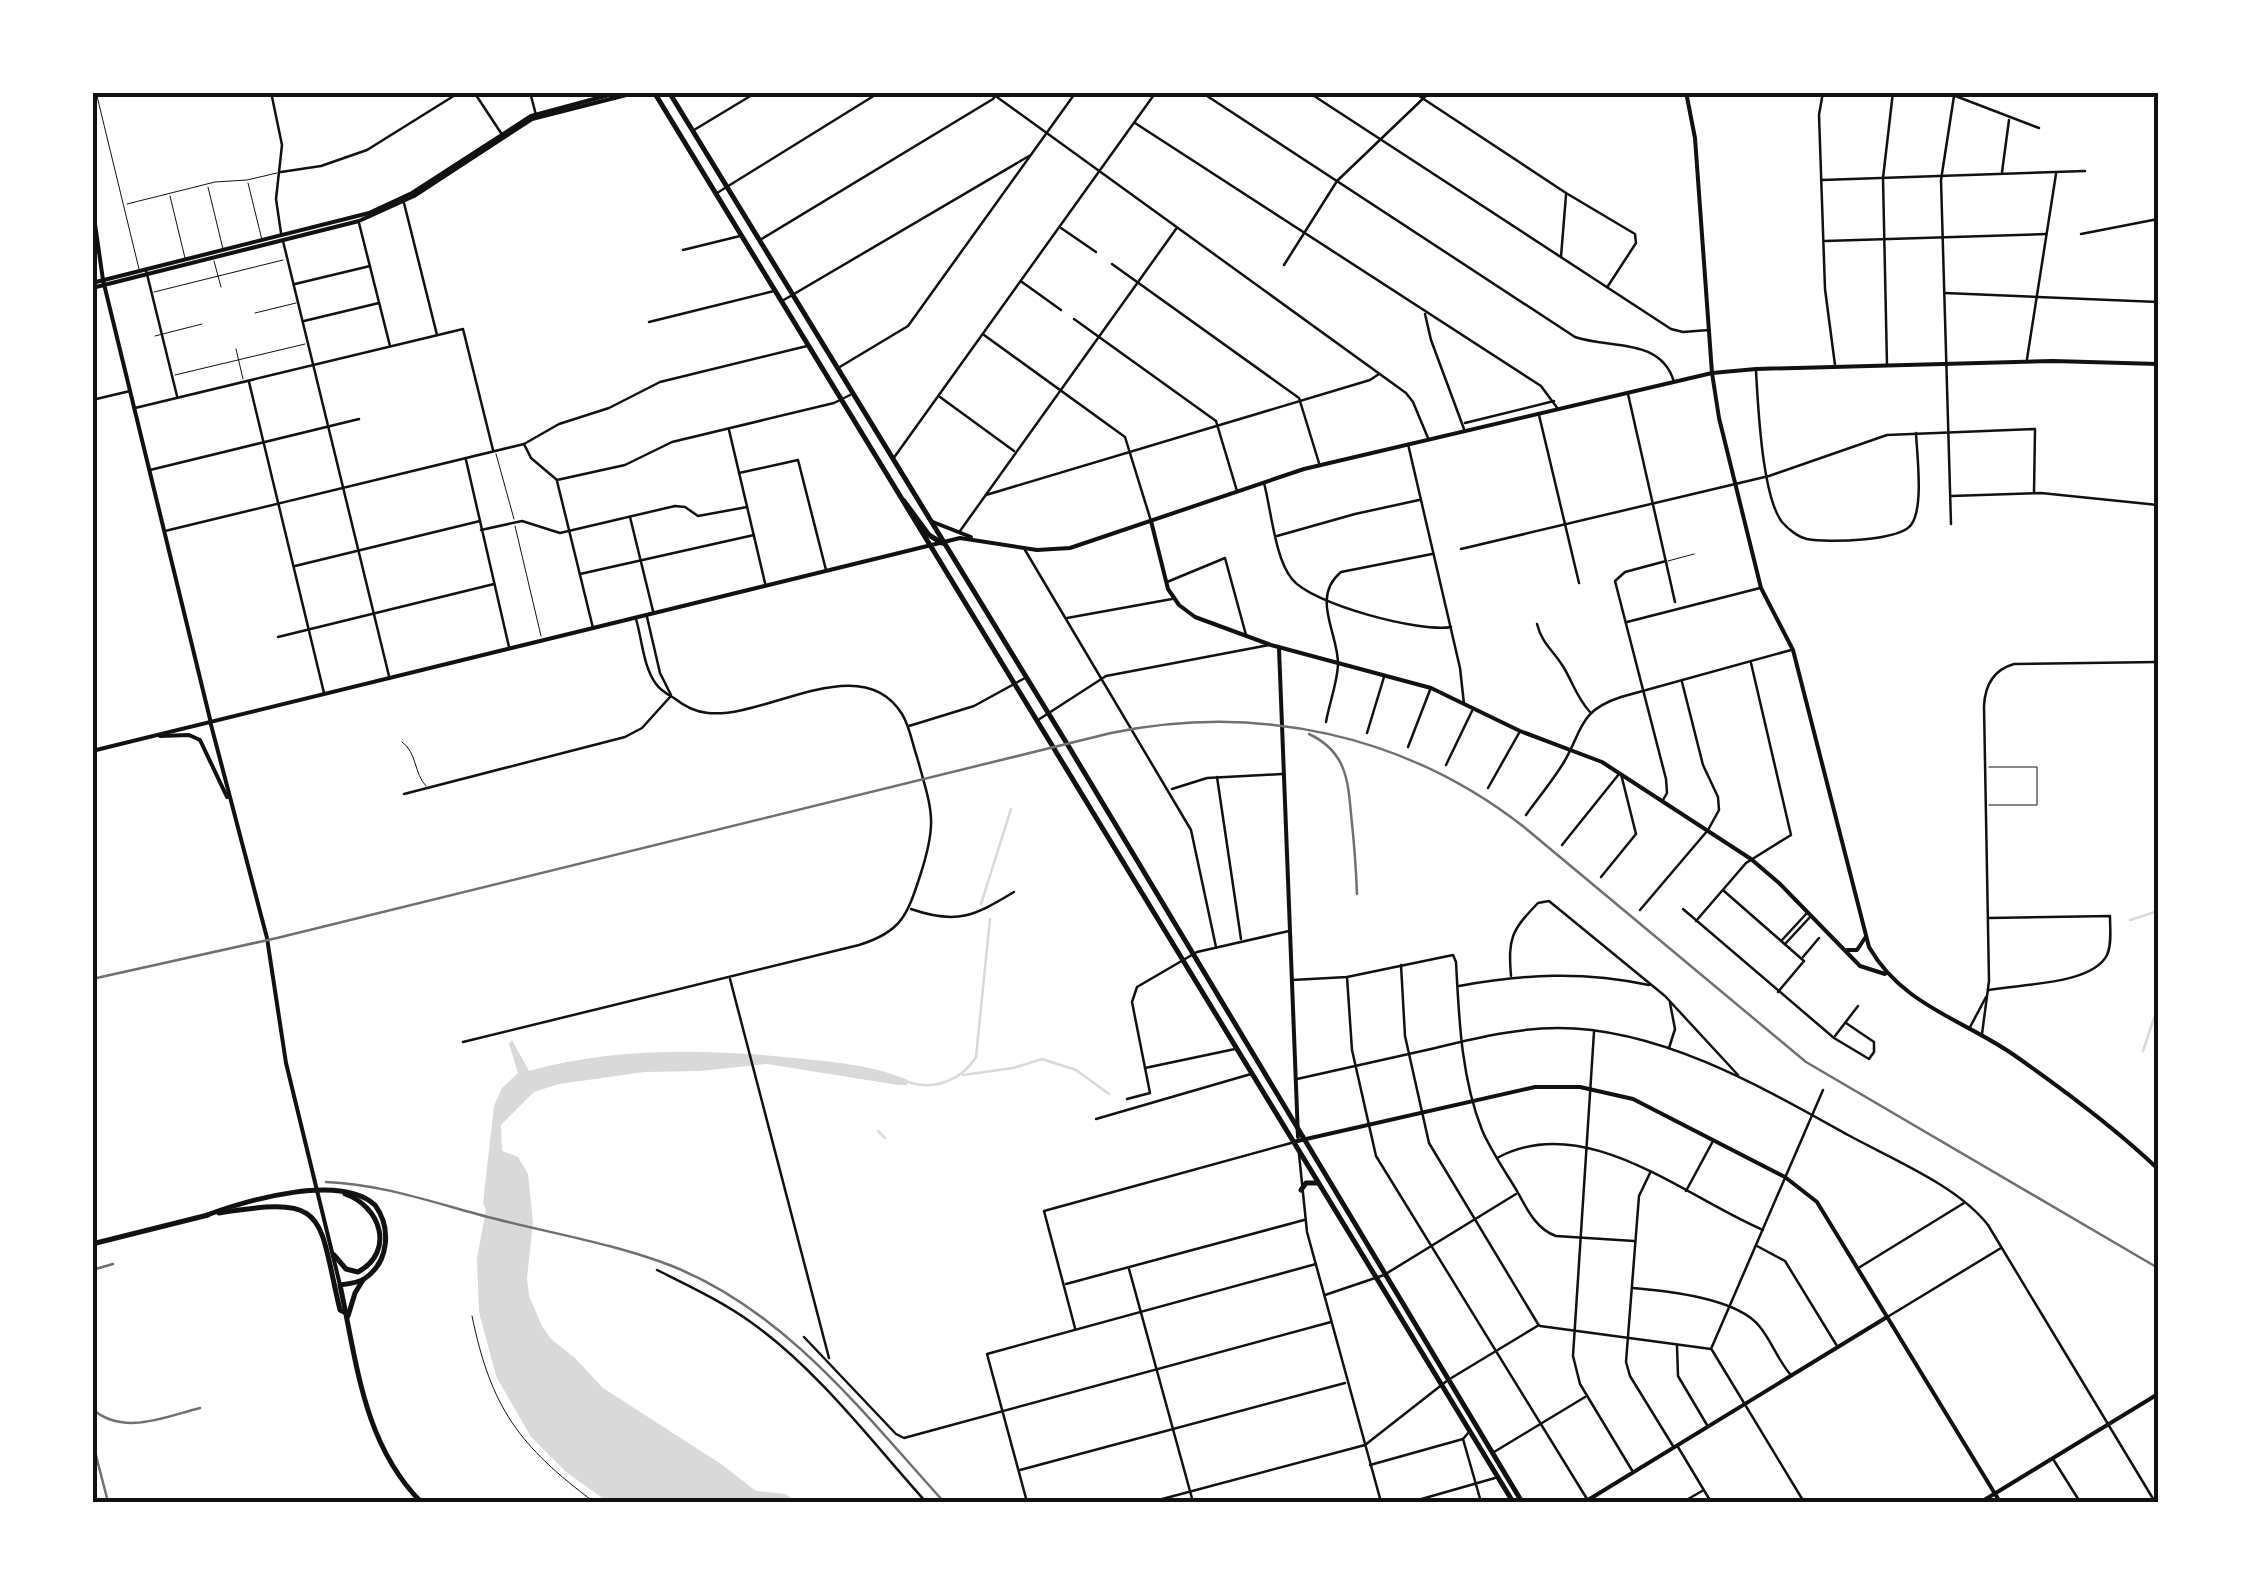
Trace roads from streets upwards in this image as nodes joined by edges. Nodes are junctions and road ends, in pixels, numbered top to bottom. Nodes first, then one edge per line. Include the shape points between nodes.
1 (270, 92) edge
2 (460, 92) edge
3 (474, 92) edge
4 (530, 92) edge
5 (620, 92) edge
6 (638, 92) edge
7 (654, 92) edge
8 (669, 92) edge
9 (757, 92) edge
10 (880, 92) edge
11 (1076, 92) edge
12 (1156, 92) edge
13 (1201, 92) edge
14 (1308, 92) edge
15 (1413, 92) edge
16 (1430, 92) edge
17 (1686, 92) edge
18 (1822, 92) edge
19 (1893, 92) edge
20 (1944, 92) edge
21 (994, 94) edge
22 (1954, 96) junction
23 (1425, 100) junction
24 (536, 116) junction
25 (2010, 119) junction
26 (1135, 123) junction
27 (2039, 128) dead end
28 (692, 131) junction
29 (1046, 133) junction
30 (503, 136) junction
31 (1380, 140) junction
32 (1029, 156) junction
33 (459, 164) junction
34 (2085, 171) dead end
35 (280, 172) junction
36 (1098, 173) junction
37 (2056, 173) junction
38 (2002, 174) junction
39 (1942, 176) junction
40 (1883, 178) junction
41 (1820, 180) junction
42 (1337, 181) junction
43 (726, 186) junction
44 (1566, 193) junction
45 (716, 194) junction
46 (403, 202) junction
47 (92, 203) edge
48 (2158, 220) edge
49 (359, 221) junction
50 (1060, 227) junction
51 (1176, 229) junction
52 (1304, 233) junction
53 (2046, 234) junction
54 (2081, 234) dead end
55 (740, 236) junction
56 (1942, 237) junction
57 (282, 238) junction
58 (1883, 238) junction
59 (759, 241) junction
60 (1824, 241) junction
61 (683, 250) dead end
62 (1096, 252) dead end
63 (213, 256) junction
64 (1561, 258) junction
65 (1112, 264) dead end
66 (1284, 264) dead end
67 (370, 266) junction
68 (143, 273) junction
69 (1022, 282) junction
70 (1138, 282) junction
71 (103, 283) junction
72 (294, 284) junction
73 (92, 285) edge
74 (1608, 287) junction
75 (774, 291) junction
76 (1944, 293) junction
77 (792, 295) junction
78 (2036, 296) junction
79 (781, 302) junction
80 (2158, 302) edge
81 (380, 303) junction
82 (1061, 310) dead end
83 (1424, 312) junction
84 (1074, 319) dead end
85 (303, 321) junction
86 (649, 322) dead end
87 (1708, 330) junction
88 (983, 334) junction
89 (437, 335) junction
90 (1099, 337) junction
91 (390, 346) junction
92 (807, 346) junction
93 (2026, 362) junction
94 (1946, 364) junction
95 (2158, 364) edge
96 (314, 365) junction
97 (1887, 365) junction
98 (1836, 367) junction
99 (837, 369) junction
100 (1756, 369) junction
101 (1379, 374) junction
102 (1712, 374) junction
103 (246, 381) junction
104 (1674, 382) junction
105 (1061, 390) junction
106 (130, 392) junction
107 (1627, 393) junction
108 (852, 394) junction
109 (939, 396) junction
110 (178, 398) junction
111 (92, 400) edge
112 (1300, 400) junction
113 (840, 401) junction
114 (1554, 401) junction
115 (134, 408) junction
116 (1558, 409) junction
117 (1539, 413) junction
118 (359, 419) dead end
119 (1463, 423) junction
120 (329, 426) junction
121 (1219, 426) junction
122 (729, 428) junction
123 (1465, 431) junction
124 (1948, 432) junction
125 (1916, 433) junction
126 (1428, 440) junction
127 (264, 442) junction
128 (524, 444) junction
129 (1408, 444) junction
130 (494, 451) junction
131 (1130, 452) junction
132 (1016, 453) junction
133 (466, 458) junction
134 (892, 460) junction
135 (1319, 464) junction
136 (149, 471) junction
137 (739, 473) junction
138 (1769, 476) junction
139 (557, 480) junction
140 (1264, 482) junction
141 (1735, 485) junction
142 (893, 487) junction
143 (344, 488) junction
144 (1237, 491) junction
145 (2034, 493) junction
146 (986, 495) junction
147 (1949, 496) junction
148 (1420, 500) junction
149 (279, 504) junction
150 (1654, 504) junction
151 (2158, 505) edge
152 (747, 506) junction
153 (630, 516) junction
154 (480, 520) junction
155 (929, 521) junction
156 (1151, 521) junction
157 (1565, 524) junction
158 (1951, 524) dead end
159 (481, 530) junction
160 (164, 531) junction
161 (569, 531) junction
162 (959, 533) junction
163 (754, 536) junction
164 (1277, 536) junction
165 (975, 538) junction
166 (942, 543) junction
167 (928, 546) junction
168 (1024, 548) junction
169 (1461, 549) dead end
170 (359, 551) junction
171 (1434, 553) junction
172 (641, 562) junction
173 (1666, 562) junction
174 (294, 567) junction
175 (826, 571) junction
176 (580, 574) junction
177 (1166, 582) junction
178 (494, 584) junction
179 (1579, 584) dead end
180 (766, 586) junction
181 (1761, 588) junction
182 (1174, 598) junction
183 (1326, 602) junction
184 (1675, 602) dead end
185 (374, 613) junction
186 (654, 613) junction
187 (646, 614) junction
188 (636, 617) junction
189 (1065, 618) junction
190 (1626, 622) junction
191 (1538, 624) dead end
192 (1451, 627) junction
193 (593, 628) junction
194 (309, 629) junction
195 (278, 637) dead end
196 (1246, 637) junction
197 (1270, 645) junction
198 (510, 648) junction
199 (1279, 648) junction
200 (1792, 650) junction
201 (1751, 662) junction
202 (2158, 662) edge
203 (1338, 663) junction
204 (1384, 676) junction
205 (389, 677) junction
206 (1025, 678) junction
207 (1102, 679) junction
208 (1682, 680) junction
209 (1014, 685) junction
210 (1430, 688) junction
211 (1644, 691) junction
212 (324, 693) junction
213 (671, 696) junction
214 (1464, 705) junction
215 (1473, 710) junction
216 (1591, 713) junction
217 (1047, 714) junction
218 (1036, 720) junction
219 (210, 721) junction
220 (1326, 722) dead end
221 (908, 727) junction
222 (1520, 732) junction
223 (1367, 733) dead end
224 (145, 738) junction
225 (1408, 747) dead end
226 (1570, 749) junction
227 (92, 750) edge
228 (1446, 765) dead end
229 (1620, 773) junction
230 (1284, 774) junction
231 (1217, 777) junction
232 (1488, 788) dead end
233 (1170, 790) junction
234 (404, 794) dead end
235 (1664, 800) junction
236 (229, 803) junction
237 (1526, 815) dead end
238 (1708, 830) junction
239 (1562, 845) dead end
240 (1752, 859) junction
241 (1601, 877) dead end
242 (1723, 890) junction
243 (1014, 892) dead end
244 (910, 908) junction
245 (1682, 909) dead end
246 (1640, 910) dead end
247 (1810, 913) junction
248 (1988, 918) junction
249 (1696, 921) junction
250 (1291, 931) junction
251 (1818, 938) dead end
252 (1866, 938) junction
253 (1242, 942) junction
254 (1784, 943) junction
255 (1216, 947) junction
256 (1843, 949) junction
257 (1192, 954) junction
258 (1802, 958) junction
259 (1182, 960) junction
260 (1878, 962) junction
261 (1402, 964) junction
262 (1866, 968) junction
263 (1887, 974) junction
264 (1511, 976) junction
265 (730, 977) junction
266 (1348, 977) junction
267 (1292, 980) junction
268 (1649, 985) junction
269 (1457, 986) junction
270 (1988, 990) junction
271 (1778, 992) junction
272 (1670, 1002) junction
273 (1858, 1006) dead end
274 (1846, 1023) junction
275 (1969, 1029) junction
276 (1594, 1030) junction
277 (1982, 1036) junction
278 (1834, 1038) junction
279 (463, 1042) dead end
280 (1461, 1042) junction
281 (1236, 1048) junction
282 (1668, 1050) junction
283 (1408, 1054) junction
284 (1356, 1066) junction
285 (1145, 1068) junction
286 (1252, 1074) junction
287 (1296, 1079) junction
288 (1742, 1079) junction
289 (1590, 1089) junction
290 (1823, 1090) dead end
291 (1474, 1099) junction
292 (1127, 1100) dead end
293 (1420, 1110) junction
294 (1812, 1114) junction
295 (1096, 1119) dead end
296 (1368, 1123) junction
297 (1297, 1138) junction
298 (1714, 1140) junction
299 (1585, 1146) junction
300 (1299, 1151) junction
301 (1497, 1158) junction
302 (2158, 1169) edge
303 (1650, 1173) junction
304 (1785, 1177) junction
305 (1319, 1184) junction
306 (1300, 1190) junction
307 (1685, 1192) junction
308 (1518, 1193) junction
309 (352, 1194) junction
310 (1965, 1202) junction
311 (208, 1215) junction
312 (1474, 1219) junction
313 (1305, 1220) junction
314 (1763, 1230) junction
315 (1579, 1238) junction
316 (1634, 1241) junction
317 (92, 1244) edge
318 (1430, 1246) junction
319 (1756, 1246) junction
320 (2001, 1248) junction
321 (334, 1255) junction
322 (1316, 1264) junction
323 (1129, 1268) junction
324 (1858, 1268) junction
325 (657, 1270) dead end
326 (1380, 1277) junction
327 (363, 1280) junction
328 (340, 1285) junction
329 (1064, 1285) junction
330 (1631, 1288) junction
331 (1324, 1296) junction
332 (1729, 1308) junction
333 (1141, 1311) junction
334 (347, 1316) junction
335 (1888, 1317) junction
336 (1330, 1322) junction
337 (1539, 1325) junction
338 (1075, 1330) junction
339 (1573, 1330) junction
340 (804, 1337) dead end
341 (1628, 1338) junction
342 (1678, 1345) junction
343 (1838, 1348) junction
344 (1711, 1350) junction
345 (1496, 1352) junction
346 (829, 1360) junction
347 (1157, 1370) junction
348 (1792, 1375) junction
349 (1448, 1380) junction
350 (1347, 1382) junction
351 (1441, 1385) junction
352 (2158, 1394) edge
353 (1587, 1396) junction
354 (1745, 1405) junction
355 (1002, 1412) junction
356 (2108, 1424) junction
357 (1539, 1425) junction
358 (1708, 1427) junction
359 (1173, 1429) junction
360 (1470, 1431) junction
361 (1463, 1439) junction
362 (1365, 1445) junction
363 (1676, 1446) junction
364 (1492, 1453) junction
365 (2052, 1458) junction
366 (1370, 1465) junction
367 (1018, 1471) junction
368 (1634, 1472) junction
369 (1498, 1477) junction
370 (1476, 1484) junction
371 (1704, 1490) junction
372 (1190, 1492) junction
373 (1995, 1494) junction
374 (1589, 1501) edge
375 (422, 1502) edge
376 (926, 1502) edge
377 (1027, 1502) edge
378 (1151, 1502) edge
379 (1193, 1502) edge
380 (1380, 1502) edge
381 (1410, 1502) edge
382 (1482, 1502) edge
383 (1513, 1502) edge
384 (1522, 1502) edge
385 (1684, 1502) edge
386 (1711, 1502) edge
387 (1804, 1502) edge
388 (1981, 1502) edge
389 (2000, 1502) edge
390 (2080, 1502) edge
391 (2155, 1502) edge

1 - 35 street via 282,145
2 - 35 street via 367,150
3 - 30 street
4 - 24 street
5 - 24 street
6 - 24 street
7 - 45 main road
8 - 28 main road
9 - 28 street
10 - 43 street
11 - 29 street
12 - 26 street
13 - 42 street
14 - 31 street
15 - 23 street
16 - 23 street
17 - 87 street
18 - 41 street
19 - 40 street
20 - 22 street
21 - 29 street
21 - 59 street
22 - 25 street
22 - 39 street
23 - 31 street
23 - 44 street
24 - 30 street
25 - 27 street
25 - 38 street
26 - 36 street
26 - 52 street
28 - 43 main road
29 - 32 street
29 - 36 street
30 - 33 street
31 - 42 street
31 - 64 street
32 - 77 street
32 - 99 street via 908,326
33 - 46 street
33 - 57 street via 379,209
34 - 37 street
35 - 57 street
36 - 50 street
36 - 51 street
37 - 38 street
37 - 53 street
38 - 39 street
39 - 40 street
39 - 56 street
40 - 41 street
40 - 58 street
41 - 60 street
42 - 52 street
42 - 104 street via 1575,336 1633,346 1668,366
43 - 45 street
43 - 59 main road
44 - 64 street
44 - 74 street via 1636,236
45 - 55 main road
46 - 49 street
46 - 89 street
47 - 71 street
48 - 54 street
49 - 57 street
49 - 67 street
50 - 62 street
50 - 69 street
51 - 70 street
51 - 101 street
52 - 66 street
52 - 83 street
53 - 56 street
53 - 78 street
55 - 61 street
55 - 75 main road
56 - 58 street
56 - 76 street
57 - 63 street
57 - 63 street
57 - 72 street
58 - 60 street
58 - 97 street
59 - 77 main road
60 - 98 street
63 - 68 street
63 - 68 street
64 - 74 street
65 - 70 street
67 - 72 street
67 - 81 street
68 - 71 street
68 - 110 street
69 - 82 street
69 - 88 street
70 - 90 street
70 - 112 street
71 - 73 street
71 - 106 street
72 - 85 street
74 - 87 street via 1671,329
75 - 79 main road
75 - 86 street
76 - 78 street
76 - 94 street
77 - 79 street
77 - 99 main road
78 - 80 street
78 - 93 street
79 - 92 main road
81 - 85 street
81 - 91 street
83 - 114 street
83 - 119 street
84 - 90 street
85 - 96 street
87 - 102 street
88 - 105 street
88 - 109 street
89 - 91 street
89 - 130 street via 463,329
90 - 105 street
90 - 121 street
91 - 96 street
92 - 113 main road
92 - 128 street via 660,382
93 - 94 street
93 - 95 street
94 - 97 street
94 - 124 street
96 - 103 street
96 - 120 street
97 - 98 street
98 - 100 street
99 - 108 main road
100 - 102 street
100 - 138 street
101 - 112 street
101 - 126 street via 1410,396
102 - 104 street
102 - 141 street
103 - 110 street
103 - 127 street
104 - 107 street
105 - 131 street via 1122,435
105 - 132 street
106 - 111 street
106 - 115 street
107 - 116 street
107 - 150 street
108 - 113 street
108 - 134 main road
109 - 132 street
109 - 134 street
110 - 115 street
112 - 121 street
112 - 135 street
113 - 122 street
113 - 142 main road
114 - 116 street
114 - 119 street
115 - 136 street
116 - 117 street
117 - 123 street
117 - 157 street
118 - 120 street
119 - 123 street
120 - 127 street
120 - 143 street
121 - 131 street
121 - 144 street
122 - 137 street
122 - 139 street
123 - 126 street
124 - 125 street
124 - 145 street via 2035,428
124 - 147 street
125 - 138 street via 1871,438
125 - 138 street via 1915,518 1898,536 1804,538 1779,516
126 - 129 street
127 - 136 street
127 - 149 street
128 - 130 street
128 - 139 street
129 - 135 street
129 - 148 street
130 - 133 street
131 - 146 street
131 - 156 street
132 - 146 street
133 - 143 street
133 - 154 street
134 - 155 main road
135 - 140 street
136 - 160 street
137 - 152 street
137 - 175 street via 798,460
138 - 141 street
139 - 161 street
140 - 144 street
140 - 164 street
141 - 150 street
141 - 181 street
142 - 166 main road
142 - 167 main road
143 - 149 street
143 - 170 street
144 - 156 street
145 - 147 street
145 - 151 street
146 - 162 street
147 - 158 street
148 - 164 street
148 - 171 street
149 - 160 street
149 - 174 street
150 - 157 street
150 - 173 street
152 - 153 street via 698,516 675,506
152 - 163 street
153 - 161 street
153 - 172 street
154 - 159 street
154 - 170 street
155 - 162 street
155 - 166 main road
156 - 168 street via 1070,548
156 - 177 street
157 - 169 street
157 - 179 street
159 - 161 street via 528,522
159 - 178 street
160 - 219 street
161 - 176 street
162 - 165 street
163 - 172 street
163 - 180 street
164 - 183 street via 1291,579
165 - 166 street
165 - 168 street
166 - 167 street
166 - 206 main road
167 - 175 street
167 - 209 main road
168 - 189 street
170 - 174 street
170 - 185 street
171 - 183 street via 1340,572
171 - 192 street
172 - 176 street
172 - 186 street
173 - 184 street
173 - 190 street via 1618,576
174 - 194 street
175 - 180 street
176 - 193 street
177 - 182 street
177 - 196 street via 1225,558
178 - 185 street
178 - 198 street
180 - 186 street
181 - 190 street
181 - 200 street
182 - 189 street
182 - 196 street via 1194,617
183 - 192 street via 1428,628
183 - 203 street
185 - 194 street
185 - 205 street
186 - 187 street
187 - 188 street
187 - 213 street
188 - 193 street
188 - 213 street via 650,673
189 - 207 street
190 - 211 street
191 - 216 street
192 - 214 street
193 - 198 street
194 - 195 street
194 - 212 street
196 - 197 street
197 - 199 street
197 - 207 street
198 - 205 street
199 - 203 street
199 - 230 street
200 - 201 street
200 - 252 street
201 - 208 street
201 - 240 street via 1791,835
202 - 248 street via 2020,664 1990,680
203 - 204 street
203 - 220 street
204 - 210 street
204 - 223 street
205 - 212 street
206 - 209 street
206 - 217 main road
207 - 217 street
207 - 233 street
208 - 211 street
208 - 238 street via 1703,765 1720,803
209 - 218 main road
209 - 221 street
210 - 214 street
210 - 225 street
211 - 216 street
211 - 235 street via 1666,779
212 - 219 street
213 - 221 street via 714,714 860,686 891,701
213 - 234 street via 625,737
214 - 215 street
215 - 222 street
215 - 228 street
216 - 226 street
217 - 218 street
217 - 257 main road
218 - 259 main road
219 - 224 street
219 - 236 street
221 - 244 street via 933,822
222 - 226 street
222 - 232 street
224 - 227 street
224 - 236 street via 189,734 200,740
226 - 229 street
226 - 237 street
229 - 235 street
229 - 239 street
229 - 241 street via 1636,834
230 - 231 street
230 - 250 street
231 - 233 street
231 - 253 street
233 - 255 street via 1197,846
235 - 238 street
236 - 321 street via 267,938 290,1080
238 - 240 street
238 - 246 street
240 - 242 street
240 - 247 street
242 - 249 street
242 - 254 street
243 - 244 street via 959,918
244 - 265 street via 876,940
245 - 249 street
247 - 254 street
247 - 256 street
248 - 270 street
248 - 270 street via 2110,916 2106,957 2092,971
249 - 271 street
250 - 253 street
250 - 267 street
251 - 258 street
252 - 256 street via 1858,950
252 - 260 street
253 - 255 street
254 - 258 street
255 - 257 street
256 - 262 street
257 - 259 street
257 - 297 main road
258 - 271 street
259 - 281 main road
259 - 285 street via 1134,991
260 - 262 street
260 - 263 street
261 - 266 street
261 - 269 street via 1453,955
261 - 283 street
262 - 263 street
263 - 275 street via 1920,1003
264 - 268 street via 1582,974
264 - 268 street via 1513,931 1546,900
264 - 269 street
265 - 279 street
265 - 346 street
266 - 267 street
266 - 284 street
267 - 287 street
268 - 272 street
269 - 280 street
270 - 275 street
270 - 277 street
271 - 278 street
272 - 282 street via 1675,1029
272 - 288 street
273 - 274 street
274 - 278 street
274 - 278 street via 1872,1040 1872,1057
275 - 277 street
276 - 280 street via 1523,1030
276 - 282 street
276 - 289 street
277 - 302 street via 2099,1118
280 - 283 street
280 - 291 street
281 - 285 street
281 - 286 main road
282 - 288 street
283 - 284 street
283 - 293 street
284 - 287 street
284 - 296 street
285 - 292 street via 1150,1093
286 - 295 street
286 - 297 main road
287 - 297 street
288 - 294 street
289 - 291 street via 1535,1086
289 - 298 street via 1633,1099
289 - 299 street
290 - 294 street
291 - 293 street
291 - 301 street
293 - 296 street
293 - 312 street via 1430,1143
294 - 304 street
294 - 310 street
296 - 297 street
296 - 318 street via 1378,1160
297 - 300 main road
297 - 326 main road
297 - 329 street via 1044,1211
298 - 304 street
298 - 307 street
299 - 301 street via 1530,1146
299 - 303 street
299 - 315 street
300 - 305 main road
300 - 306 street
301 - 308 street
303 - 307 street
303 - 316 street via 1639,1196
304 - 314 street
304 - 324 street via 1817,1202
305 - 306 main road
305 - 326 main road
306 - 313 street
307 - 314 street
308 - 312 street
308 - 315 street via 1544,1231
309 - 311 main road via 256,1200
309 - 321 main road via 374,1214 378,1248 358,1272
309 - 327 main road via 375,1204 386,1230 382,1255
310 - 320 street
310 - 324 street
311 - 317 main road
311 - 334 main road via 262,1206 309,1213 320,1227
312 - 318 street
312 - 337 street
313 - 322 street
313 - 323 street
314 - 319 street
315 - 316 street
315 - 339 street
316 - 330 street
318 - 326 street
318 - 345 street
319 - 332 street
319 - 343 street via 1785,1262
320 - 335 street
320 - 356 street
321 - 328 street
322 - 331 street
322 - 333 street
323 - 329 street
323 - 333 street
324 - 335 street
325 - 376 street via 724,1304 778,1344
326 - 331 street
326 - 349 main road
326 - 351 main road
327 - 328 main road
327 - 334 main road
328 - 334 main road
329 - 338 street
330 - 332 street via 1700,1296
330 - 341 street
331 - 336 street
332 - 344 street
332 - 348 street via 1757,1322
333 - 338 street
333 - 347 street
334 - 375 main road via 378,1444
335 - 343 street
335 - 373 street
336 - 347 street
336 - 350 street
337 - 339 street
337 - 345 street
338 - 355 street via 987,1354
339 - 341 street
339 - 353 street via 1574,1366
340 - 346 street
341 - 342 street
341 - 363 street via 1630,1376
342 - 344 street
342 - 358 street via 1678,1376
343 - 348 street
344 - 354 street
345 - 349 street
345 - 357 street
346 - 355 street via 904,1438
347 - 355 street
347 - 359 street
348 - 354 street
349 - 351 street
349 - 364 main road
350 - 359 street
350 - 362 street
351 - 360 main road
351 - 362 street
352 - 356 street
353 - 357 street
353 - 368 street
354 - 358 street
354 - 387 street
355 - 367 street
356 - 365 street
356 - 391 street
357 - 364 street
357 - 374 street
358 - 363 street
359 - 367 street
359 - 372 street
360 - 361 street
360 - 369 main road
361 - 366 street
361 - 370 street
362 - 366 street
362 - 372 street
363 - 368 street
363 - 371 street
364 - 384 main road
365 - 373 street
365 - 390 street
366 - 380 street
367 - 377 street
368 - 374 street
369 - 370 street
369 - 383 main road
370 - 381 street
370 - 382 street
371 - 385 street
371 - 386 street
372 - 378 street
372 - 379 street
373 - 388 street
373 - 389 street

